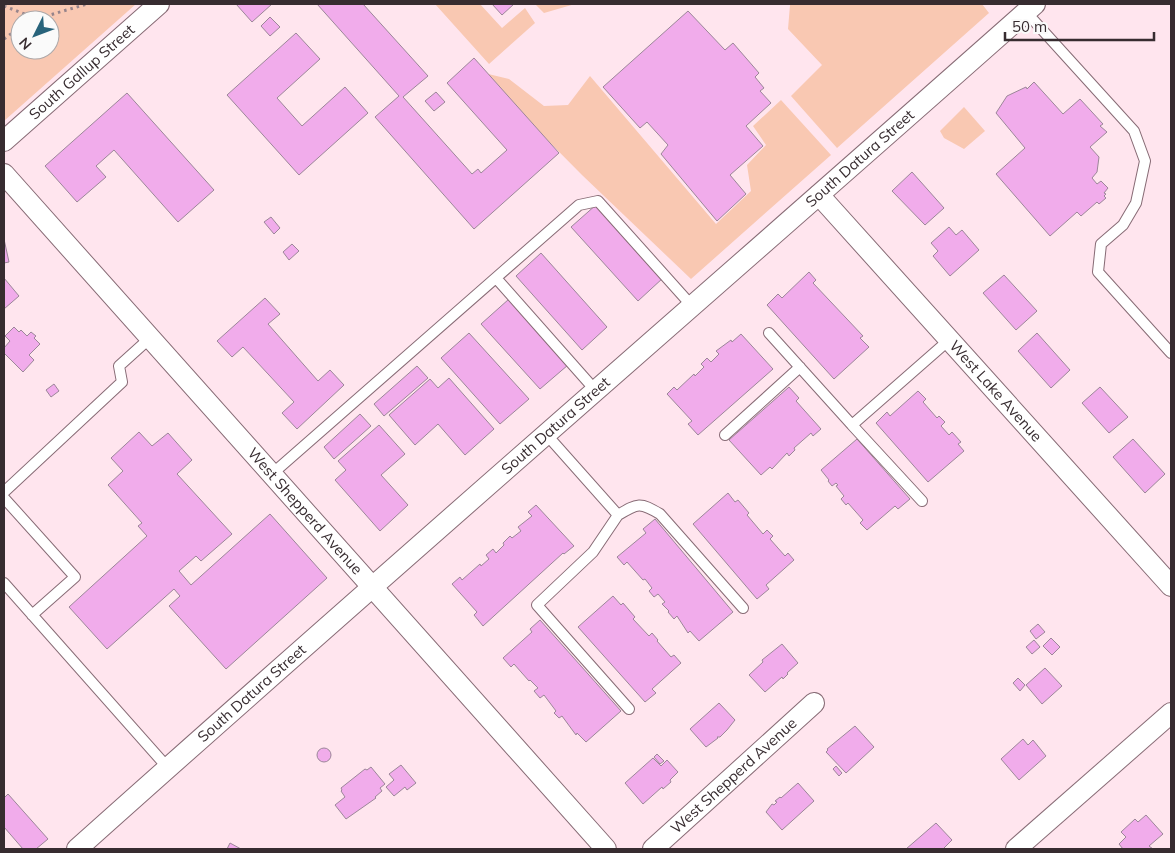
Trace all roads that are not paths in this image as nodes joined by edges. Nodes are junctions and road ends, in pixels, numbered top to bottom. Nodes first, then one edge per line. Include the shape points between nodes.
1 (159, 4) edge
2 (1022, 9) edge
3 (4, 141) edge
4 (4, 174) edge
5 (819, 195) junction
6 (496, 278) junction
7 (692, 306) junction
8 (769, 333) dead end
9 (150, 338) junction
10 (949, 340) junction
11 (1171, 353) edge
12 (800, 367) junction
13 (596, 391) junction
14 (852, 425) junction
15 (546, 434) junction
16 (725, 435) dead end
17 (272, 474) junction
18 (4, 492) edge
19 (4, 498) edge
20 (922, 502) dead end
21 (618, 515) junction
22 (4, 583) edge
23 (372, 586) junction
24 (1171, 586) edge
25 (743, 608) dead end
26 (32, 615) junction
27 (814, 703) dead end
28 (629, 708) dead end
29 (1171, 713) edge
30 (168, 768) junction
31 (76, 849) edge
32 (606, 849) edge
33 (653, 849) edge
34 (1016, 849) edge

1 - 3 street, South Gallup Street
2 - 5 street, South Datura Street
2 - 11 lane via 1134,131 1145,161 1136,203 1123,225 1101,244 1098,272
4 - 9 street, West Shepperd Avenue
5 - 7 street, South Datura Street
5 - 10 street, West Lake Avenue
6 - 7 lane via 579,205 598,201
6 - 13 lane
6 - 17 lane
7 - 13 street, South Datura Street
8 - 12 lane
9 - 17 street, West Shepperd Avenue
9 - 18 lane via 119,366 122,382
10 - 14 lane
10 - 24 street, West Lake Avenue
12 - 14 lane
12 - 16 lane
13 - 15 street, South Datura Street
14 - 20 lane
15 - 21 lane
15 - 23 street, South Datura Street
17 - 23 street, West Shepperd Avenue
19 - 26 lane via 75,577
21 - 25 lane via 632,506 645,505 660,514
21 - 28 lane via 593,552 537,605
22 - 26 lane
23 - 30 street, South Datura Street
23 - 32 street, West Shepperd Avenue
26 - 30 lane
27 - 33 street, West Shepperd Avenue
29 - 34 street
30 - 31 street, South Datura Street

